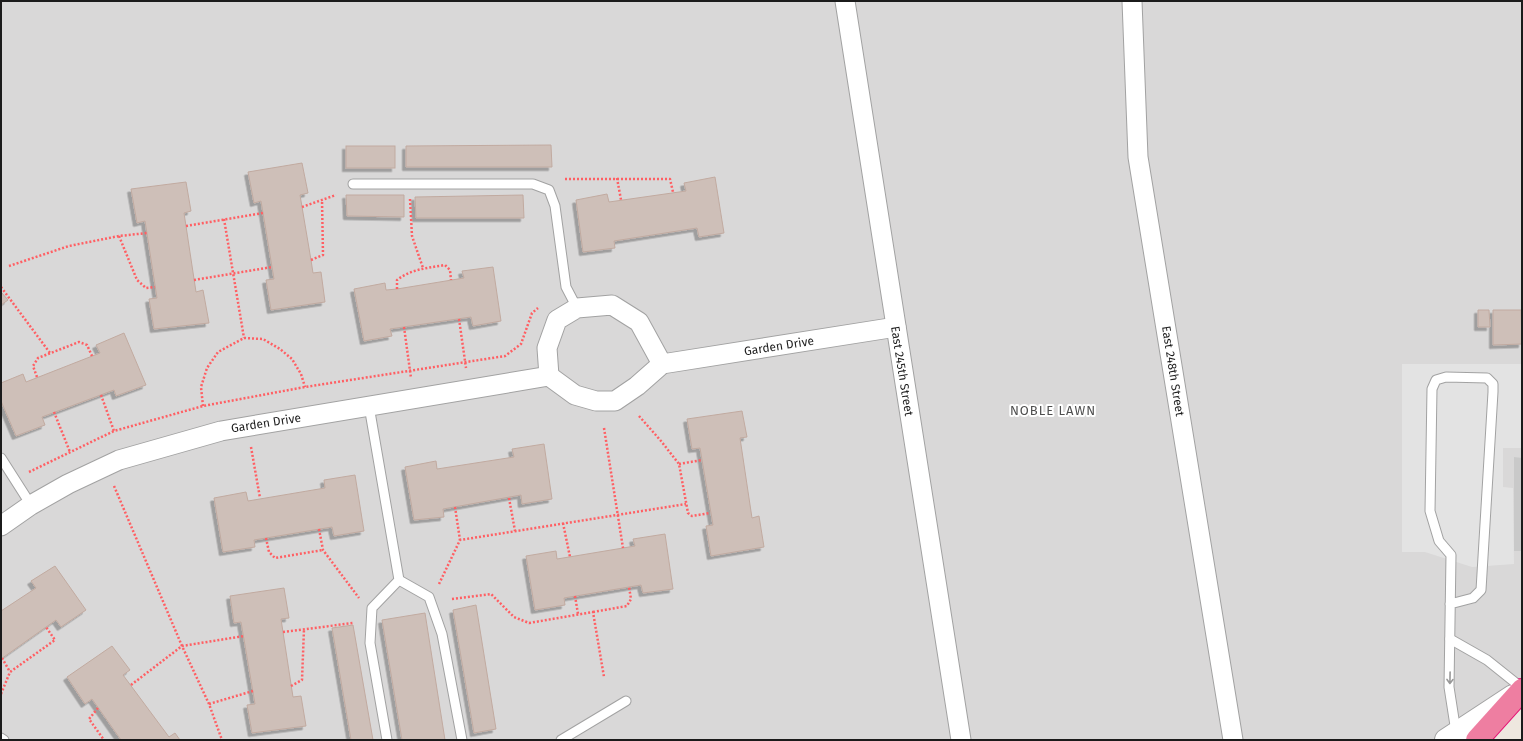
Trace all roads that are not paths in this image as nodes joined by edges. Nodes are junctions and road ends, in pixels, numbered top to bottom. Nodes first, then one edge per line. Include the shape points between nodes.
1 (845, 1) edge
2 (1132, 1) edge
3 (353, 184) dead end
4 (577, 308) junction
5 (896, 327) junction
6 (662, 364) junction
7 (549, 376) junction
8 (369, 406) junction
9 (1, 458) edge
10 (31, 505) junction
11 (1, 526) edge
12 (399, 580) junction
13 (1450, 604) junction
14 (1450, 639) junction
15 (1522, 689) edge
16 (626, 701) dead end
17 (1451, 736) edge
18 (1, 738) edge
19 (4, 740) edge
20 (387, 740) edge
21 (462, 740) edge
22 (561, 740) edge
23 (961, 740) edge
24 (1233, 740) edge
25 (1477, 740) edge

1 - 5 street, East 245th Street
2 - 24 street, East 248th Street via 1138,157
3 - 4 lane via 533,184 549,190 555,206 566,287
4 - 6 street via 612,305 639,322
4 - 7 street via 557,320 547,348
5 - 6 street, Garden Drive
5 - 23 street, East 245th Street
6 - 7 street via 615,401 596,401 575,395
7 - 8 street, Garden Drive
8 - 10 street, Garden Drive via 221,431 119,460
8 - 12 lane
9 - 10 lane
10 - 11 street, Garden Drive
12 - 20 lane via 372,608 370,643
12 - 21 lane via 429,597 442,634
13 - 13 lane via 1451,555 1439,541 1430,511 1432,389 1436,380 1446,377 1487,378 1493,384 1493,392 1481,590 1473,598
13 - 14 lane
14 - 15 lane via 1487,660
14 -> 17 lane
15 - 17 street
15 - 25 highway
16 - 22 lane
18 - 19 lane

